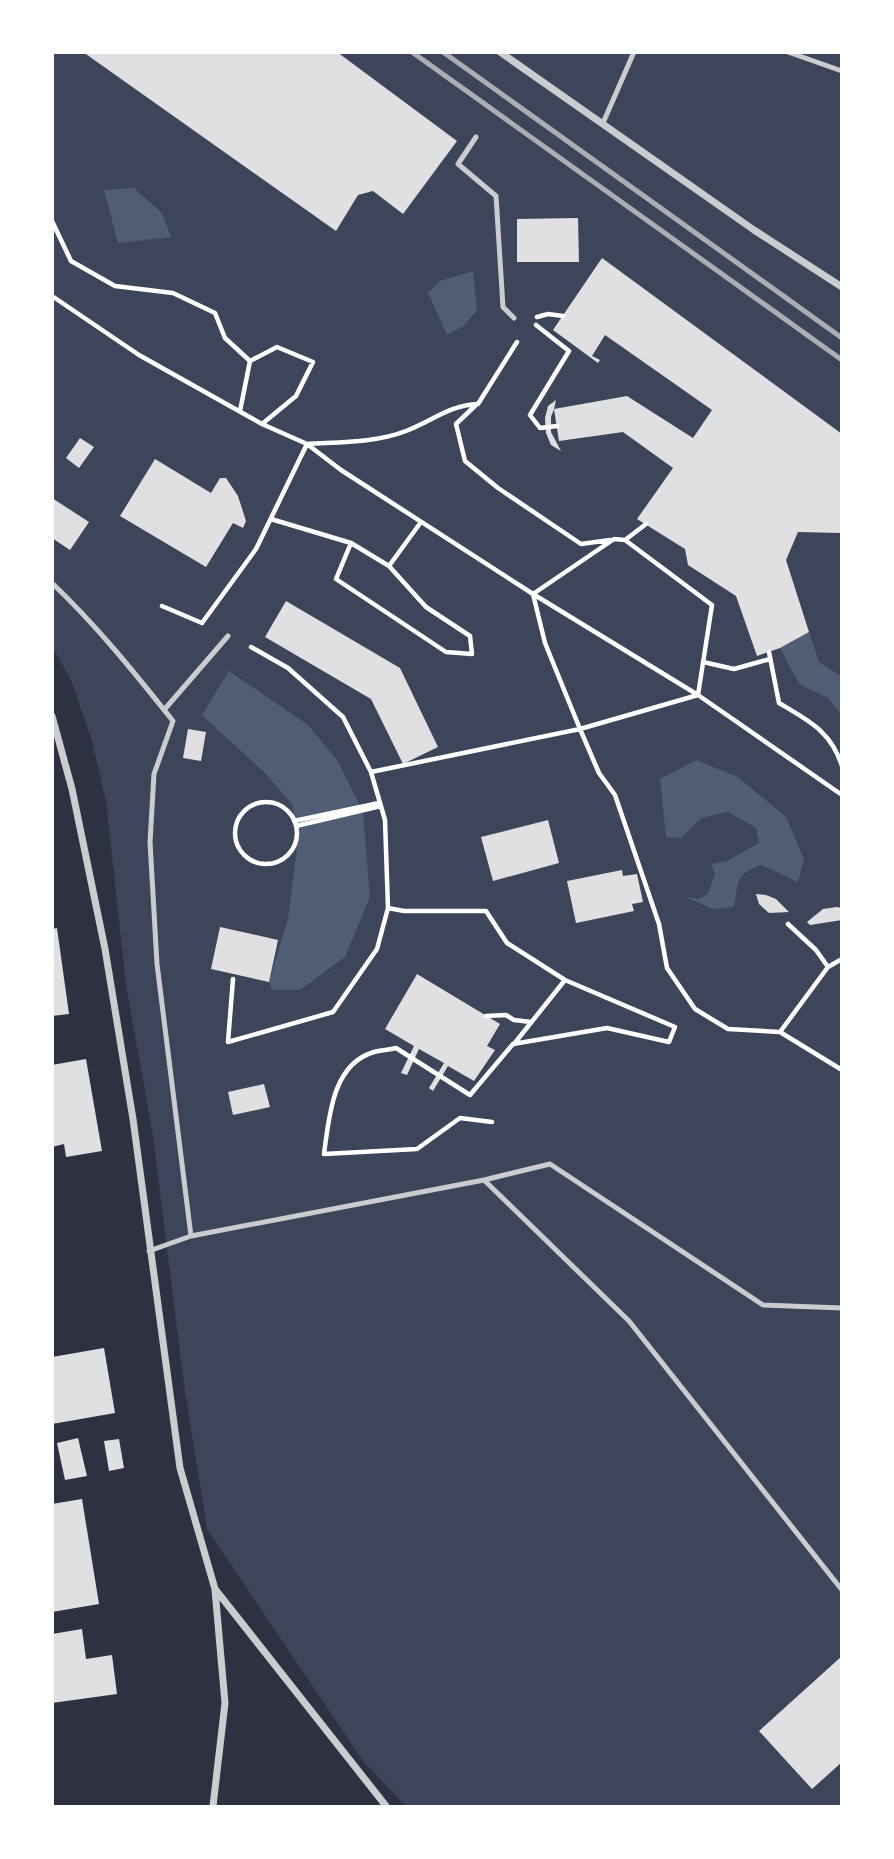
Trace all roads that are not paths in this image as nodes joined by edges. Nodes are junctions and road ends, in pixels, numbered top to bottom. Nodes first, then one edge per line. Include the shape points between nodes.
1 (500, 52) edge
2 (634, 52) edge
3 (788, 52) edge
4 (842, 71) edge
5 (603, 123) junction
6 (477, 137) dead end
7 (842, 287) edge
8 (514, 318) dead end
9 (52, 583) edge
10 (228, 636) road end
11 (164, 709) junction
12 (52, 716) edge
13 (484, 1180) junction
14 (191, 1237) junction
15 (149, 1251) junction
16 (842, 1308) edge
17 (215, 1589) junction
18 (842, 1590) edge
19 (213, 1807) edge
20 (386, 1807) edge

1 - 5 street
2 - 5 lane
3 - 4 lane
5 - 7 street
6 - 8 lane via 458,164 496,196 503,307
9 - 11 lane via 90,619
10 - 11 lane
11 - 14 lane via 173,721 154,774 150,842 157,964
12 - 15 street via 105,949
13 - 14 lane
13 - 16 lane via 550,1164 763,1305
13 - 18 lane via 629,1321
14 - 15 lane
15 - 17 street via 180,1468
17 - 19 street via 225,1703
17 - 20 street

